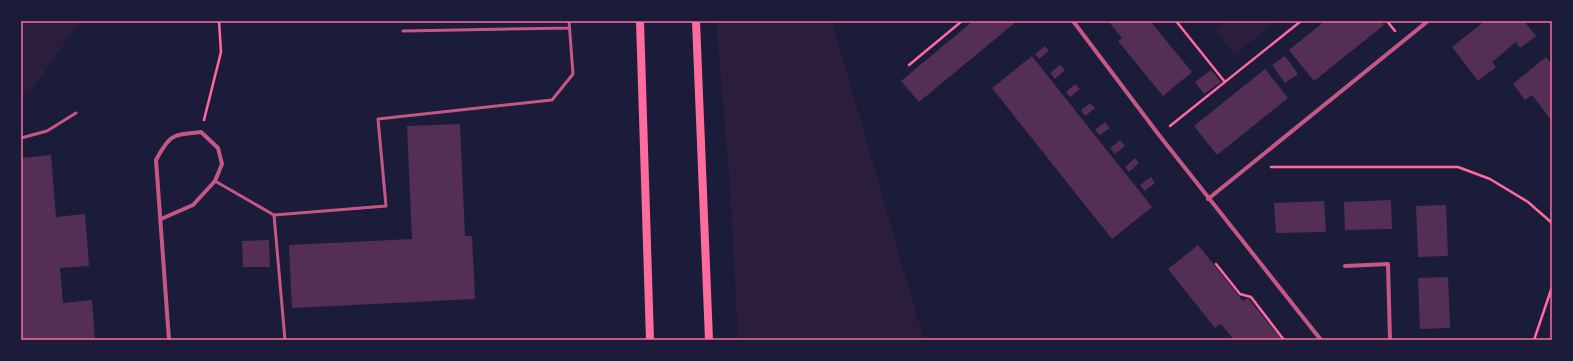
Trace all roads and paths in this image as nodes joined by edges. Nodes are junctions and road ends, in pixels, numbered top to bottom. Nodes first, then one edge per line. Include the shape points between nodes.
1 (219, 21) edge
2 (569, 21) edge
3 (640, 21) edge
4 (696, 21) edge
5 (962, 21) edge
6 (1073, 21) edge
7 (1176, 21) edge
8 (1301, 21) edge
9 (1428, 21) edge
10 (569, 28) junction
11 (403, 31) dead end
12 (910, 65) dead end
13 (1225, 82) junction
14 (76, 113) dead end
15 (201, 132) junction
16 (1158, 135) junction
17 (21, 138) edge
18 (1246, 167) junction
19 (215, 181) junction
20 (1208, 199) junction
21 (274, 215) junction
22 (161, 219) junction
23 (1552, 223) edge
24 (1216, 264) dead end
25 (1345, 266) dead end
26 (1552, 287) edge
27 (169, 340) edge
28 (285, 340) edge
29 (650, 340) edge
30 (709, 340) edge
31 (1284, 340) edge
32 (1321, 340) edge
33 (1390, 340) edge
34 (1534, 340) edge

1 - 15 path via 220,52
2 - 10 lane
3 - 29 main road
4 - 30 main road
5 - 12 path
6 - 16 street
7 - 13 path
8 - 13 path
9 - 18 street
10 - 11 lane
10 - 21 lane via 573,74 552,100 378,119 386,206
13 - 16 path
14 - 17 lane via 47,131
15 - 19 street via 218,148 222,164
15 - 22 street via 179,134 166,142 156,160
16 - 20 street
18 - 20 street
18 - 23 path via 1458,167 1490,179 1528,202
19 - 21 lane
19 - 22 street via 193,205
20 - 32 street
21 - 28 lane
22 - 27 street
24 - 31 path via 1240,294 1251,297
25 - 33 street via 1388,264
26 - 34 path

